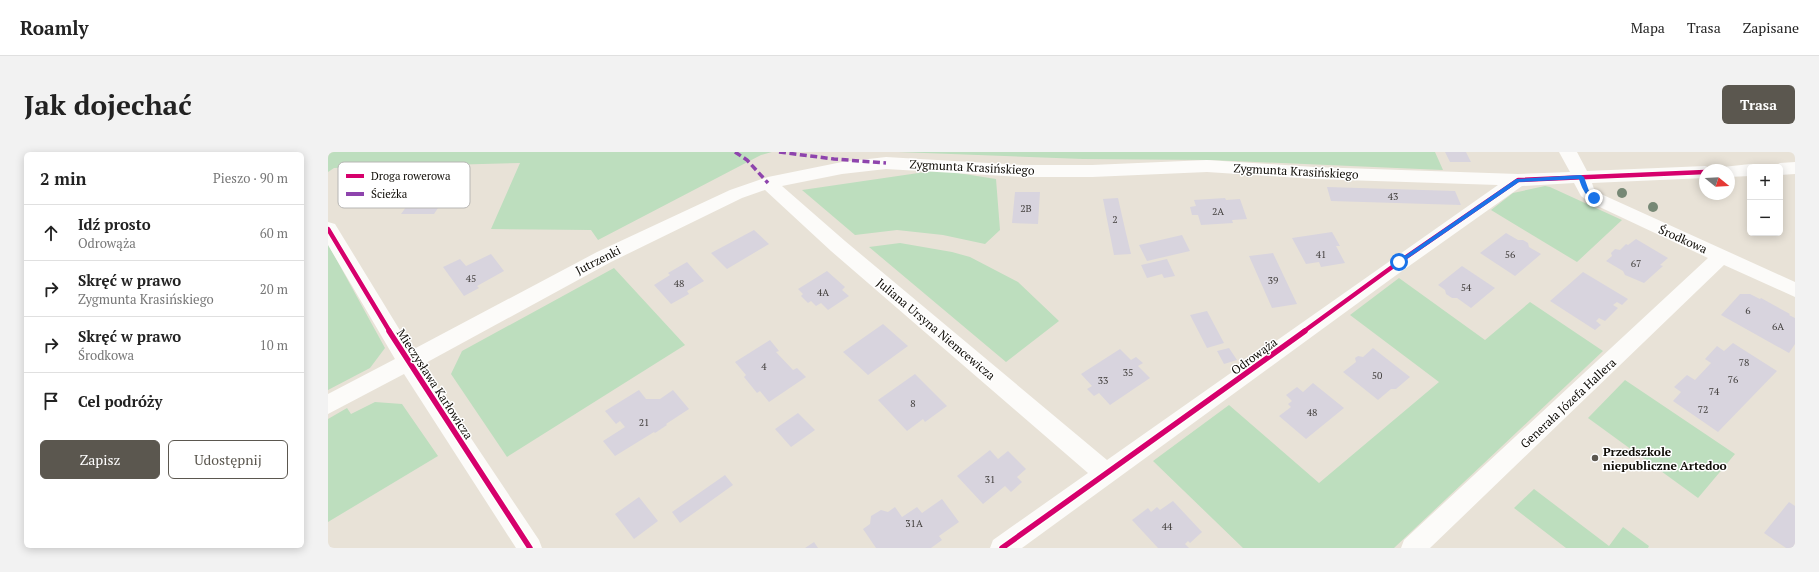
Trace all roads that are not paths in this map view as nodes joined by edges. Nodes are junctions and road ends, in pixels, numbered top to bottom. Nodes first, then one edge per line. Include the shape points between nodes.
1 (1568, 152) edge
2 (886, 163) joint
3 (1783, 168) edge
4 (1795, 168) edge
5 (1747, 170) edge
6 (1735, 171) edge
7 (1699, 172) edge
8 (1581, 177) junction
9 (1518, 180) junction
10 (768, 182) junction
11 (328, 229) edge
12 (1722, 256) junction
13 (1795, 290) edge
14 (408, 362) junction
15 (328, 405) edge
16 (1106, 474) junction
17 (530, 548) edge
18 (1002, 548) edge
19 (1413, 548) edge

1 - 8 street, Środkowa
2 - 9 street, Zygmunta Krasińskiego via 1022,171 1207,166 1314,173
2 - 10 street, Jutrzenki via 842,168
3 - 4 street
5 - 6 street
7 - 8 street, Zygmunta Krasińskiego
8 - 9 street, Zygmunta Krasińskiego
8 - 12 street, Środkowa via 1586,192 1594,198
9 - 16 street, Odrowąża via 1399,262
10 - 14 street, Jutrzenki via 736,194 604,257
10 - 16 street, Juliana Ursyna Niemcewicza via 838,246
11 - 14 street, Mieczysława Karłowicza
12 - 13 street, Środkowa
12 - 19 street, Generała Józefa Hallera
14 - 15 street, Jutrzenki
14 - 17 street, Mieczysława Karłowicza
16 - 18 street, Odrowąża

